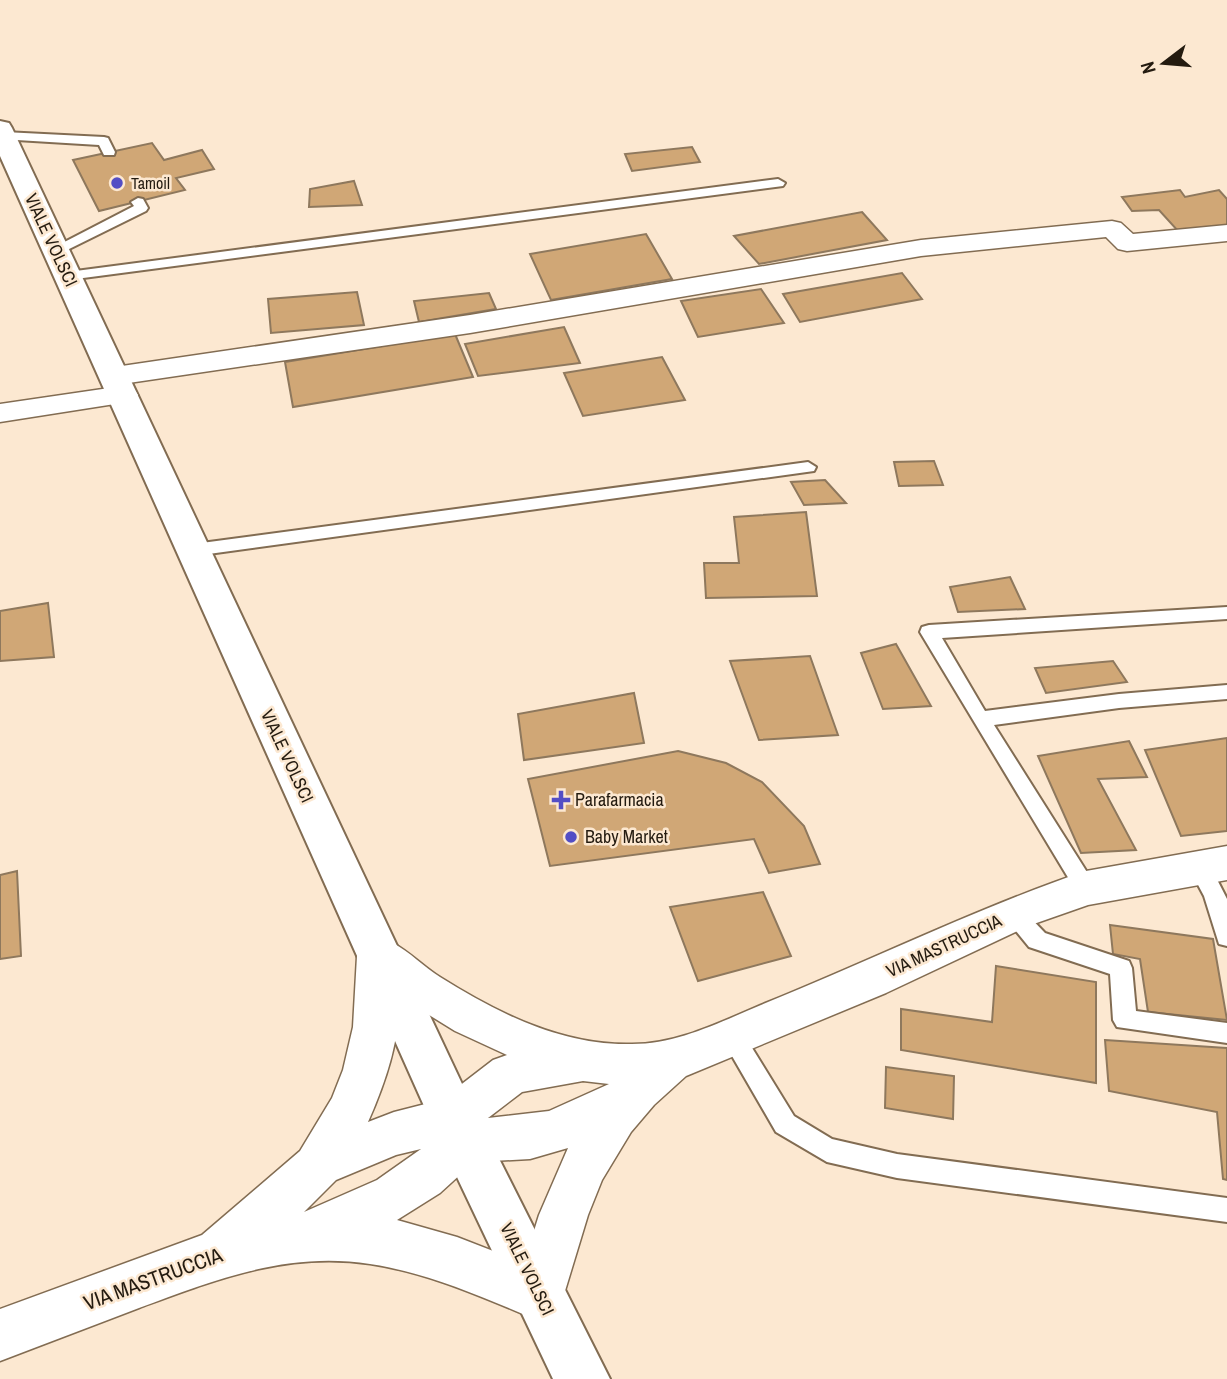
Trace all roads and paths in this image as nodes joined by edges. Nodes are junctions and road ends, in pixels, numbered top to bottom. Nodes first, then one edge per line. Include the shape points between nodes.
1 (2, 132) edge
2 (109, 152) dead end
3 (778, 183) dead end
4 (138, 202) dead end
5 (1227, 233) edge
6 (62, 263) junction
7 (119, 386) junction
8 (0, 413) edge
9 (808, 467) dead end
10 (194, 550) junction
11 (1227, 613) edge
12 (1227, 692) edge
13 (980, 719) junction
14 (1213, 865) edge
15 (1087, 888) junction
16 (1013, 914) junction
17 (1227, 937) edge
18 (379, 956) junction
19 (1227, 1033) edge
20 (733, 1037) junction
21 (583, 1061) junction
22 (670, 1062) junction
23 (634, 1095) junction
24 (459, 1129) junction
25 (319, 1164) junction
26 (1227, 1210) edge
27 (310, 1236) junction
28 (216, 1254) junction
29 (540, 1296) junction
30 (0, 1335) edge
31 (582, 1379) edge

1 - 2 lane via 104,141
1 - 6 main road, VIALE VOLSCI
3 - 6 lane
4 - 6 lane via 141,208
5 - 7 street via 1128,243 1112,229 921,248
6 - 7 main road, VIALE VOLSCI
7 - 8 street
7 - 10 main road, VIALE VOLSCI
9 - 10 lane
10 - 18 main road, VIALE VOLSCI
11 - 13 lane via 929,632
12 - 13 lane
13 - 15 lane
14 - 15 street, VIA MASTRUCCIA
14 - 17 lane via 1215,895
15 - 16 street, VIA MASTRUCCIA
16 - 19 lane via 1037,940 1121,968 1125,1020
16 - 20 street, VIA MASTRUCCIA
18 - 21 street via 437,1001 470,1018
18 - 24 main road, VIALE VOLSCI
18 - 25 street via 373,1052 350,1112
20 - 22 street, VIA MASTRUCCIA
20 - 26 lane via 785,1124 827,1150 897,1166
21 - 22 street
21 - 24 street via 509,1075 479,1097
22 - 23 street
23 - 24 street via 566,1128 533,1138 502,1142
23 - 29 street via 607,1128 579,1177 553,1244
24 - 25 street via 394,1134
24 - 27 street via 437,1167 373,1207
24 - 29 main road, VIALE VOLSCI
25 - 28 street
27 - 28 street, VIA MASTRUCCIA
27 - 29 street via 391,1243 437,1254
28 - 30 street, VIA MASTRUCCIA
29 - 31 main road, VIALE VOLSCI

